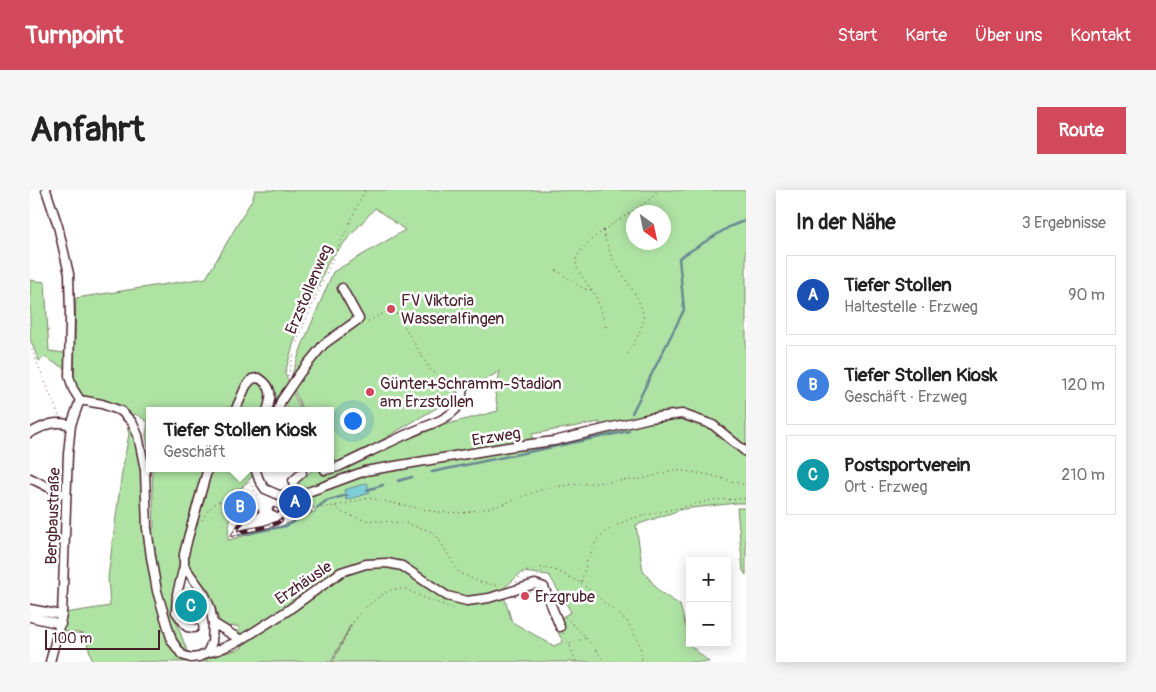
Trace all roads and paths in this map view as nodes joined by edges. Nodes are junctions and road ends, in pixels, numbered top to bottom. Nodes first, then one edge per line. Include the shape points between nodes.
1 (46, 190) edge
2 (365, 190) edge
3 (658, 190) edge
4 (603, 231) junction
5 (556, 270) dead end
6 (342, 288) dead end
7 (592, 290) junction
8 (359, 319) junction
9 (606, 327) dead end
10 (30, 345) edge
11 (626, 357) dead end
12 (435, 372) dead end
13 (288, 375) dead end
14 (462, 387) dead end
15 (80, 400) junction
16 (237, 407) edge
17 (268, 407) edge
18 (279, 407) edge
19 (61, 422) junction
20 (71, 425) junction
21 (30, 433) edge
22 (746, 452) edge
23 (334, 468) edge
24 (146, 470) edge
25 (146, 472) edge
26 (207, 472) edge
27 (257, 472) edge
28 (302, 473) dead end
29 (30, 478) edge
30 (746, 485) edge
31 (295, 495) junction
32 (66, 496) junction
33 (262, 497) dead end
34 (746, 500) edge
35 (335, 506) junction
36 (202, 520) dead end
37 (184, 566) junction
38 (546, 567) junction
39 (514, 583) dead end
40 (581, 583) junction
41 (535, 584) junction
42 (499, 586) dead end
43 (210, 607) junction
44 (463, 608) dead end
45 (30, 609) edge
46 (62, 615) junction
47 (562, 615) dead end
48 (30, 616) edge
49 (213, 623) junction
50 (61, 624) junction
51 (560, 627) joint
52 (194, 628) joint
53 (586, 637) junction
54 (241, 640) junction
55 (569, 644) junction
56 (207, 653) junction
57 (50, 662) edge
58 (332, 662) edge
59 (576, 662) edge
60 (604, 662) edge
61 (642, 662) edge

1 - 15 street via 69,274 69,376 72,389
2 - 13 path, Erzstollenweg via 297,340
3 - 4 path via 648,201
4 - 7 path via 577,257 576,264
4 - 11 path via 612,257 632,288 643,315 637,338
5 - 7 path via 584,289
6 - 8 street
7 - 9 path
8 - 12 path via 369,321 393,308 431,371
8 - 18 street via 324,344 300,372
10 - 19 path
14 - 23 street via 462,402 449,416
15 - 20 street, Bergbaustraße
15 - 24 street via 121,411 132,422
16 - 17 street via 246,386 252,379 259,378 266,382 271,392
19 - 20 street
19 - 21 street
20 - 32 street, Bergbaustraße
22 - 31 street, Erzweg via 713,425 682,414 650,418 554,441 365,471
25 - 56 street via 151,558 172,641 182,655 191,658
26 - 37 street via 184,554
27 - 31 street, Erzweg via 265,488 279,495
28 - 31 street via 293,481
29 - 32 street
30 - 35 path via 706,474 673,470 642,479 539,490 498,506 463,513 437,512 369,498
31 - 35 path via 303,506 310,509
32 - 46 street, Bergbaustraße
33 - 36 path via 249,482 233,490 228,499 214,504
34 - 40 path via 713,500 628,519 597,540
35 - 42 path via 343,513 364,520 406,523 434,533 459,573
37 - 43 street
37 - 52 street via 176,612 188,627
38 - 39 path via 524,573
38 - 40 path
38 - 41 path
40 - 61 path via 628,621 640,645
41 - 51 street via 544,587
41 - 54 street, Erzhäusle via 467,601 447,596 402,566 366,564 342,572
43 - 49 street
43 - 52 path via 198,618
44 - 58 path via 454,609 406,589 392,589 356,617
45 - 46 street
46 - 50 street, Bergbaustraße
47 - 53 path
48 - 50 street
49 - 54 street
49 - 56 street via 212,642
50 - 57 street, Bergbaustraße
51 - 55 path
53 - 55 path
53 - 60 path
54 - 56 street, Erzhäusle
55 - 59 path

